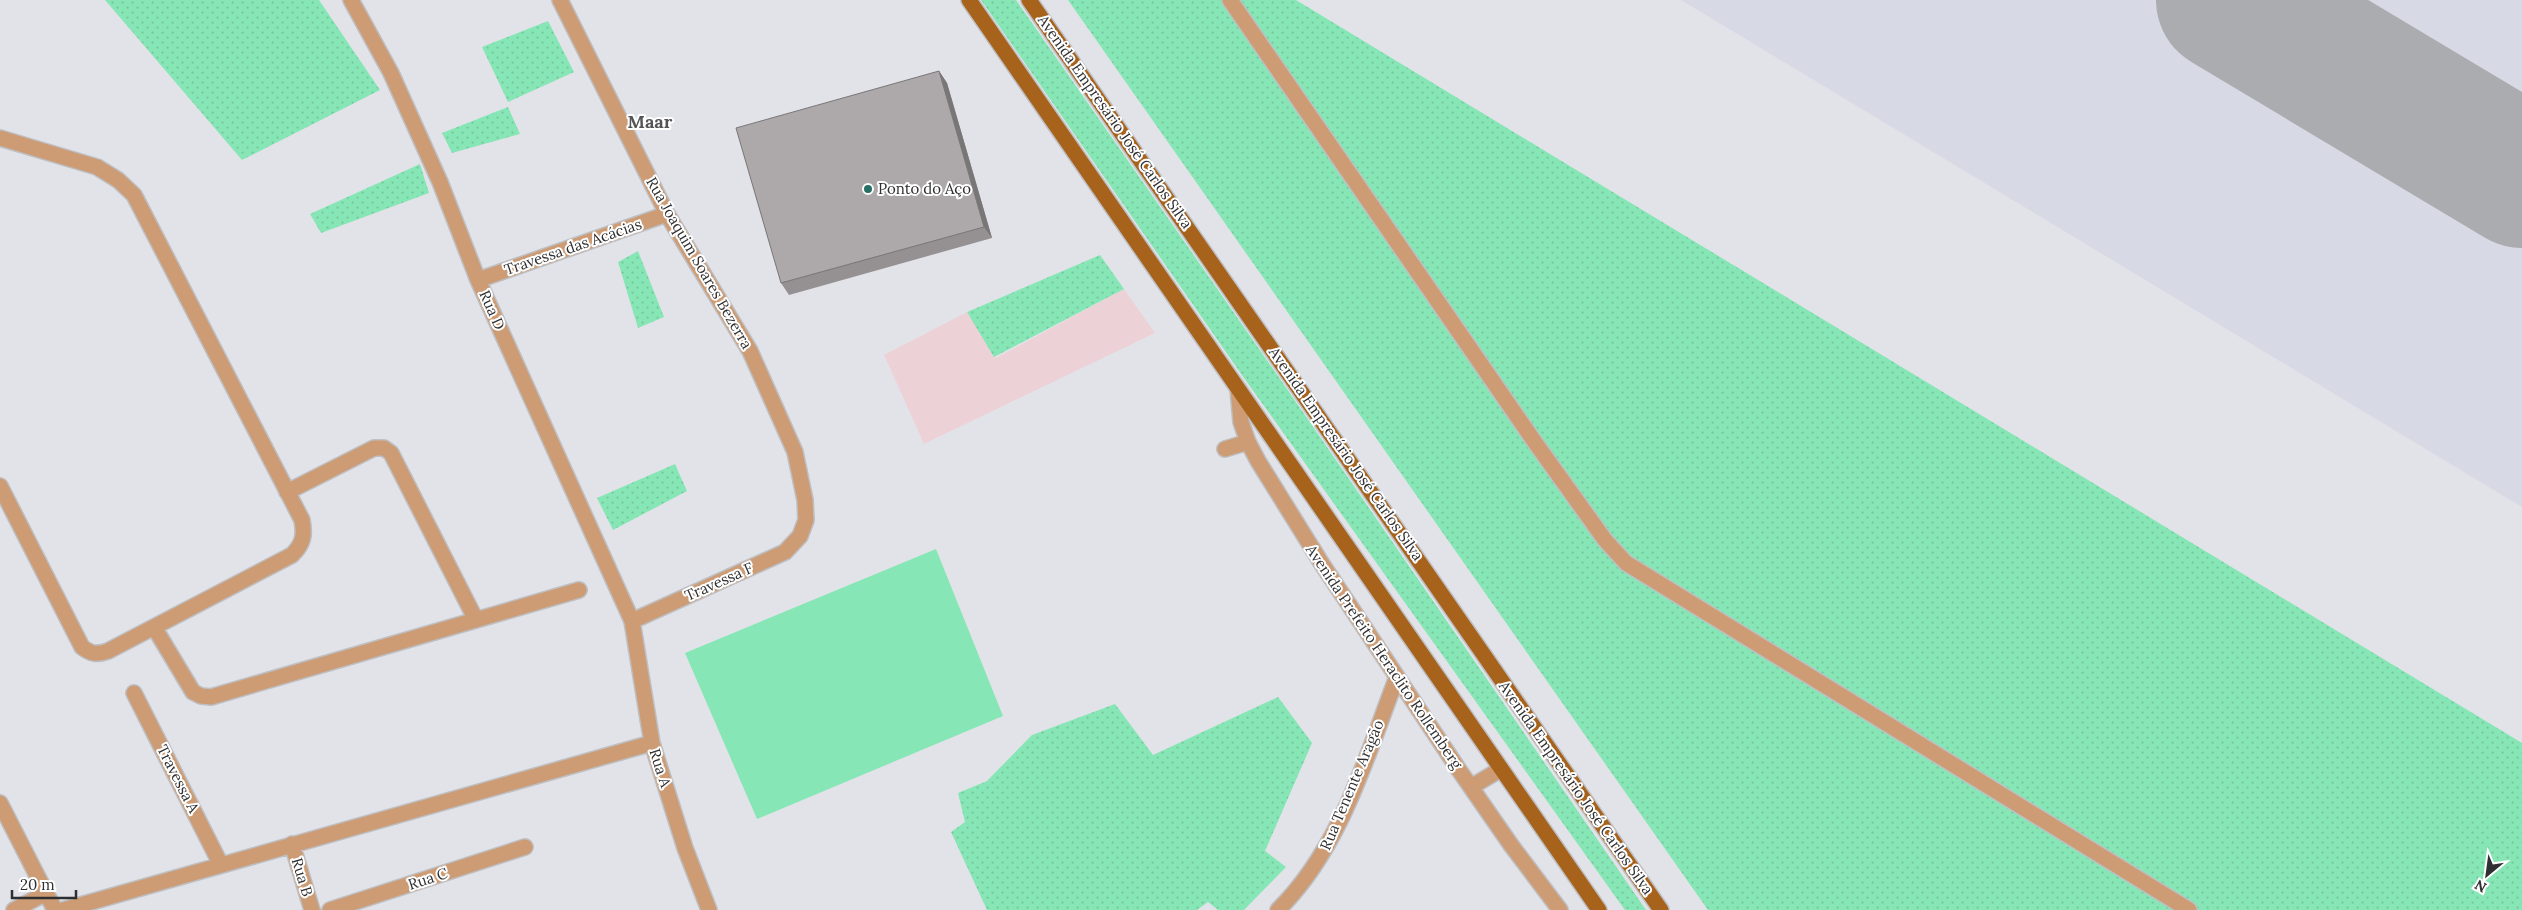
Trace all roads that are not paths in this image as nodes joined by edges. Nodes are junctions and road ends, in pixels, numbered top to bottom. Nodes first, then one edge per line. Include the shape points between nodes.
1 (351, 0) edge
2 (560, 0) edge
3 (969, 0) edge
4 (1029, 0) edge
5 (1230, 0) edge
6 (0, 138) edge
7 (667, 214) junction
8 (478, 280) junction
9 (1238, 390) junction
10 (1248, 442) junction
11 (1225, 449) dead end
12 (0, 486) edge
13 (287, 492) junction
14 (800, 536) joint
15 (578, 590) dead end
16 (476, 620) junction
17 (632, 622) junction
18 (154, 627) junction
19 (1397, 677) junction
20 (134, 693) dead end
21 (652, 743) junction
22 (1501, 769) junction
23 (1471, 788) junction
24 (0, 803) edge
25 (292, 844) junction
26 (525, 847) dead end
27 (221, 865) junction
28 (46, 893) junction
29 (14, 910) edge
30 (55, 910) edge
31 (63, 910) edge
32 (312, 910) edge
33 (330, 910) edge
34 (709, 910) edge
35 (1278, 910) edge
36 (1560, 910) edge
37 (1599, 910) edge
38 (1661, 910) edge
39 (2189, 910) edge

1 - 8 street, Rua D via 400,92
2 - 7 street, Rua Joaquim Soares Bezerra
3 - 9 main road
4 - 38 main road, Avenida Empresário José Carlos Silva
5 - 39 street via 1534,441 1605,540 1626,563
6 - 13 street via 97,167 134,195
7 - 8 street, Travessa das Acácias
7 - 14 street, Rua Joaquim Soares Bezerra via 750,351 795,452 805,500 806,520
8 - 17 street, Rua D
9 - 10 street, Avenida Prefeito Heraclito Rollemberg via 1241,422
9 - 22 main road
10 - 11 street
10 - 19 street, Avenida Prefeito Heraclito Rollemberg via 1322,564
12 - 18 street via 82,647 100,654
13 - 16 street via 374,448 384,448 391,454
13 - 18 street via 302,520 305,532 301,546 292,555
14 - 17 street, Travessa F via 785,552
15 - 16 street
16 - 18 street via 212,697 193,692
17 - 21 street, Rua A
19 - 23 street, Avenida Prefeito Heraclito Rollemberg
19 - 35 street, Rua Tenente Aragão via 1328,847 1300,889
20 - 27 street, Travessa A
21 - 25 street
21 - 34 street, Rua A via 685,848
22 - 23 street
22 - 37 main road
23 - 36 street, Avenida Prefeito Heraclito Rollemberg
24 - 28 street
25 - 27 street
25 - 32 street, Rua B
26 - 33 street, Rua C
27 - 31 street
28 - 29 street
28 - 30 street

